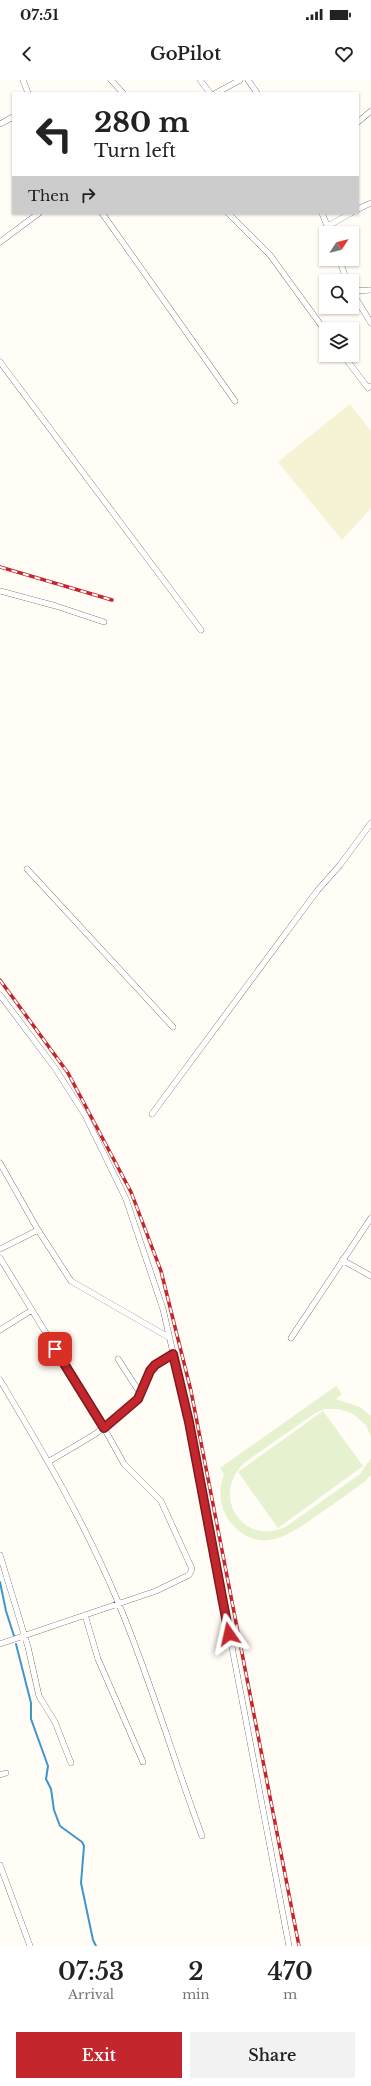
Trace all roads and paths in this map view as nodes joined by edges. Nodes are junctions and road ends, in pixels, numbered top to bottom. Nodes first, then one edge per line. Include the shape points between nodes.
1 (23, 80) edge
2 (111, 80) edge
3 (200, 80) edge
4 (240, 80) edge
5 (248, 80) edge
6 (28, 92) edge
7 (122, 92) edge
8 (209, 92) edge
9 (218, 92) edge
10 (256, 92) edge
11 (371, 111) edge
12 (12, 118) edge
13 (359, 121) edge
14 (0, 124) edge
15 (371, 203) edge
16 (359, 209) edge
17 (38, 214) edge
18 (103, 214) edge
19 (229, 214) edge
20 (322, 214) edge
21 (349, 214) edge
22 (328, 226) joint
23 (0, 242) edge
24 (371, 290) edge
25 (359, 291) edge
26 (359, 303) edge
27 (319, 322) edge
28 (371, 323) edge
29 (0, 362) edge
30 (348, 362) edge
31 (371, 386) edge
32 (235, 401) dead end
33 (0, 591) edge
34 (104, 622) dead end
35 (201, 630) dead end
36 (371, 823) edge
37 (27, 869) dead end
38 (0, 995) edge
39 (173, 1027) dead end
40 (152, 1114) dead end
41 (0, 1163) edge
42 (371, 1218) edge
43 (38, 1230) junction
44 (0, 1249) edge
45 (0, 1258) edge
46 (342, 1260) junction
47 (371, 1276) edge
48 (32, 1310) junction
49 (0, 1330) edge
50 (170, 1338) junction
51 (291, 1338) dead end
52 (173, 1354) junction
53 (118, 1359) dead end
54 (0, 1380) edge
55 (140, 1393) junction
56 (104, 1428) junction
57 (48, 1462) junction
58 (0, 1555) edge
59 (118, 1602) junction
60 (85, 1615) junction
61 (24, 1636) junction
62 (0, 1644) edge
63 (143, 1762) dead end
64 (71, 1763) dead end
65 (202, 1836) dead end
66 (0, 1865) edge
67 (30, 1946) edge
68 (289, 1946) edge

1 - 6 street
2 - 7 street
3 - 8 street
4 - 9 street
5 - 10 street
11 - 13 street
12 - 14 street
15 - 16 street
17 - 23 street
18 - 32 street
19 - 27 street via 270,255
20 - 22 street
21 - 22 street
24 - 25 street
26 - 28 street
29 - 35 street
30 - 31 street via 368,388
33 - 34 street
36 - 40 street via 317,891
37 - 39 street
38 - 50 street via 55,1068 95,1136 126,1199 163,1309
41 - 43 street
42 - 46 street
43 - 44 street
43 - 50 street via 71,1281
45 - 48 street
46 - 47 street
46 - 51 street
48 - 49 street
48 - 56 street
50 - 52 street
52 - 55 street via 155,1365
52 - 68 street via 189,1422
53 - 55 street
54 - 57 street
55 - 56 street via 128,1409
56 - 57 street
56 - 59 street via 124,1464 161,1501 192,1569 189,1575 156,1591
57 - 59 street via 86,1533
58 - 61 street
59 - 60 street
59 - 65 street
60 - 61 street
60 - 63 street via 98,1658
61 - 62 street
61 - 64 street via 39,1696 55,1722
66 - 67 street

